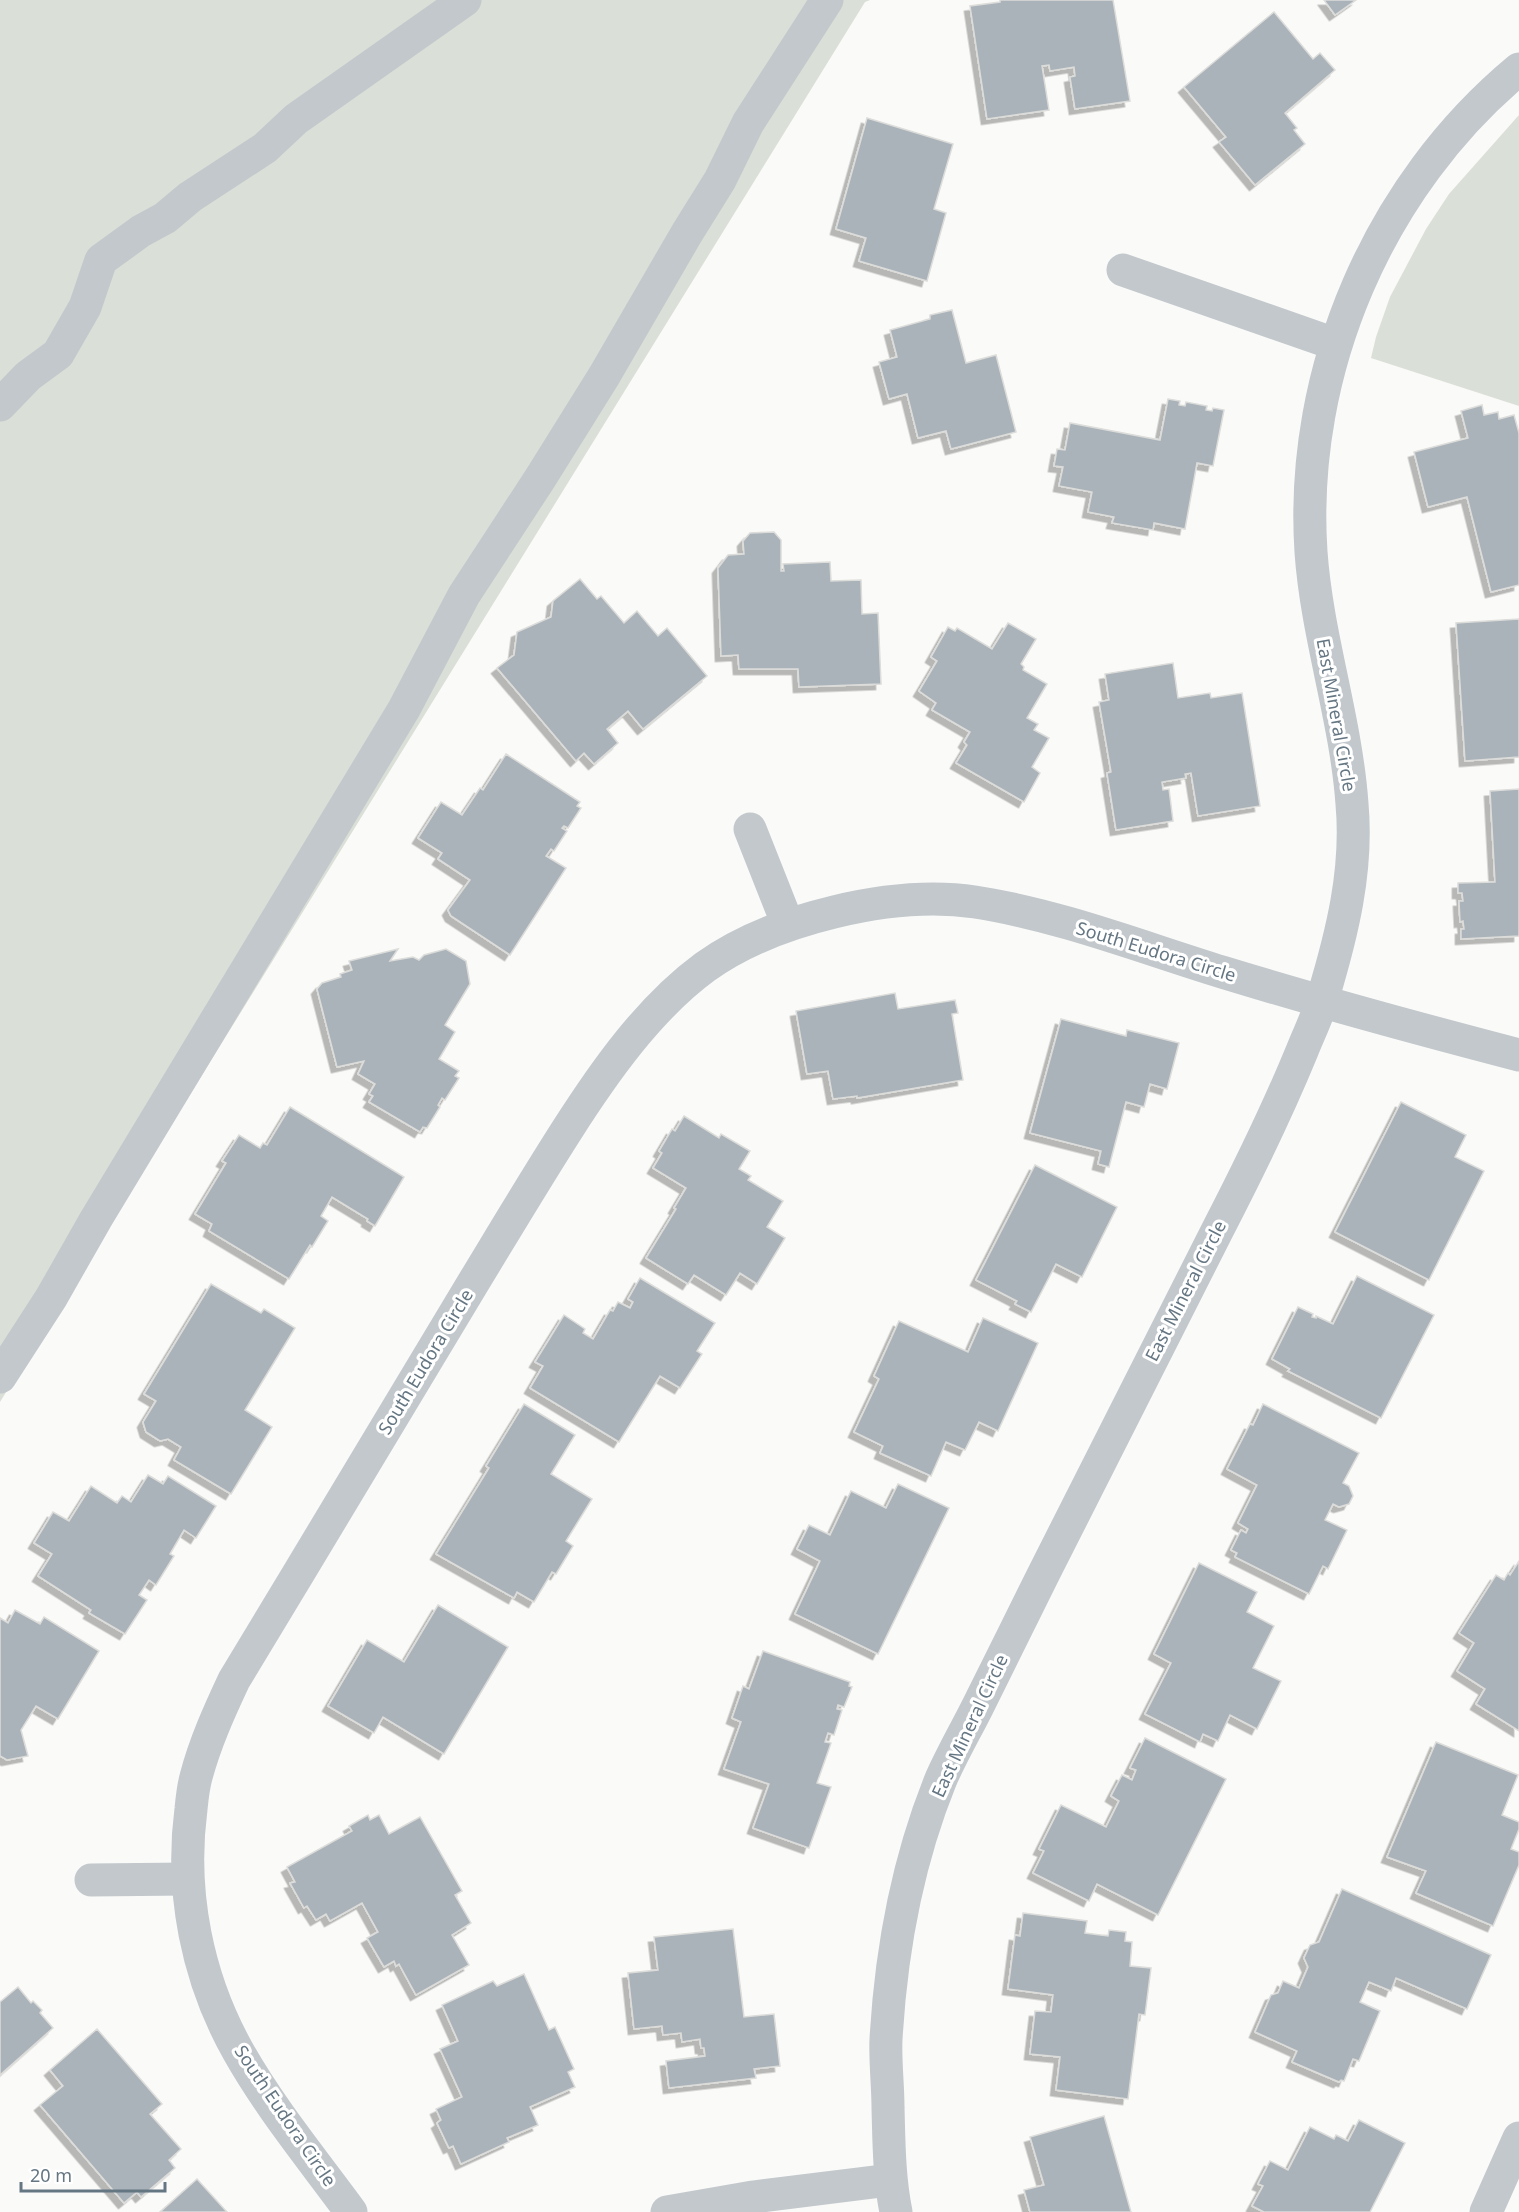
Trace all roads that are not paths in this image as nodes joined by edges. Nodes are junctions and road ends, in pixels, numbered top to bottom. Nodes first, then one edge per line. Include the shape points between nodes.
1 (465, 0) edge
2 (827, 0) edge
3 (1519, 69) edge
4 (1123, 270) dead end
5 (1335, 344) junction
6 (0, 405) edge
7 (750, 829) dead end
8 (788, 926) junction
9 (1322, 1003) junction
10 (1519, 1055) edge
11 (0, 1377) edge
12 (187, 1879) junction
13 (91, 1880) dead end
14 (1519, 2138) edge
15 (890, 2180) junction
16 (351, 2212) edge
17 (667, 2212) edge
18 (896, 2212) edge
19 (1486, 2212) edge

1 - 6 street via 296,119 265,148 101,260 85,307 58,354 28,376
2 - 11 street via 748,123 720,180 604,376 464,595 404,710
3 - 5 street, East Mineral Circle via 1500,84 1422,171 1389,221
4 - 5 street
5 - 9 street, East Mineral Circle via 1319,417 1311,486 1311,549 1318,615 1346,753 1353,807 1353,859 1347,910
7 - 8 street
8 - 9 street, South Eudora Circle via 843,910 906,900 971,902 1044,917
8 - 12 street, South Eudora Circle via 742,944 702,969 668,1001 635,1034 594,1088 540,1173 234,1680 195,1779
9 - 10 street, South Eudora Circle
9 - 15 street, East Mineral Circle via 1264,1139 942,1778 917,1853 898,1932 886,2045
12 - 13 street
12 - 16 street, South Eudora Circle via 194,1933 212,1997 238,2051
14 - 19 street
15 - 17 street
15 - 18 street, East Mineral Circle

